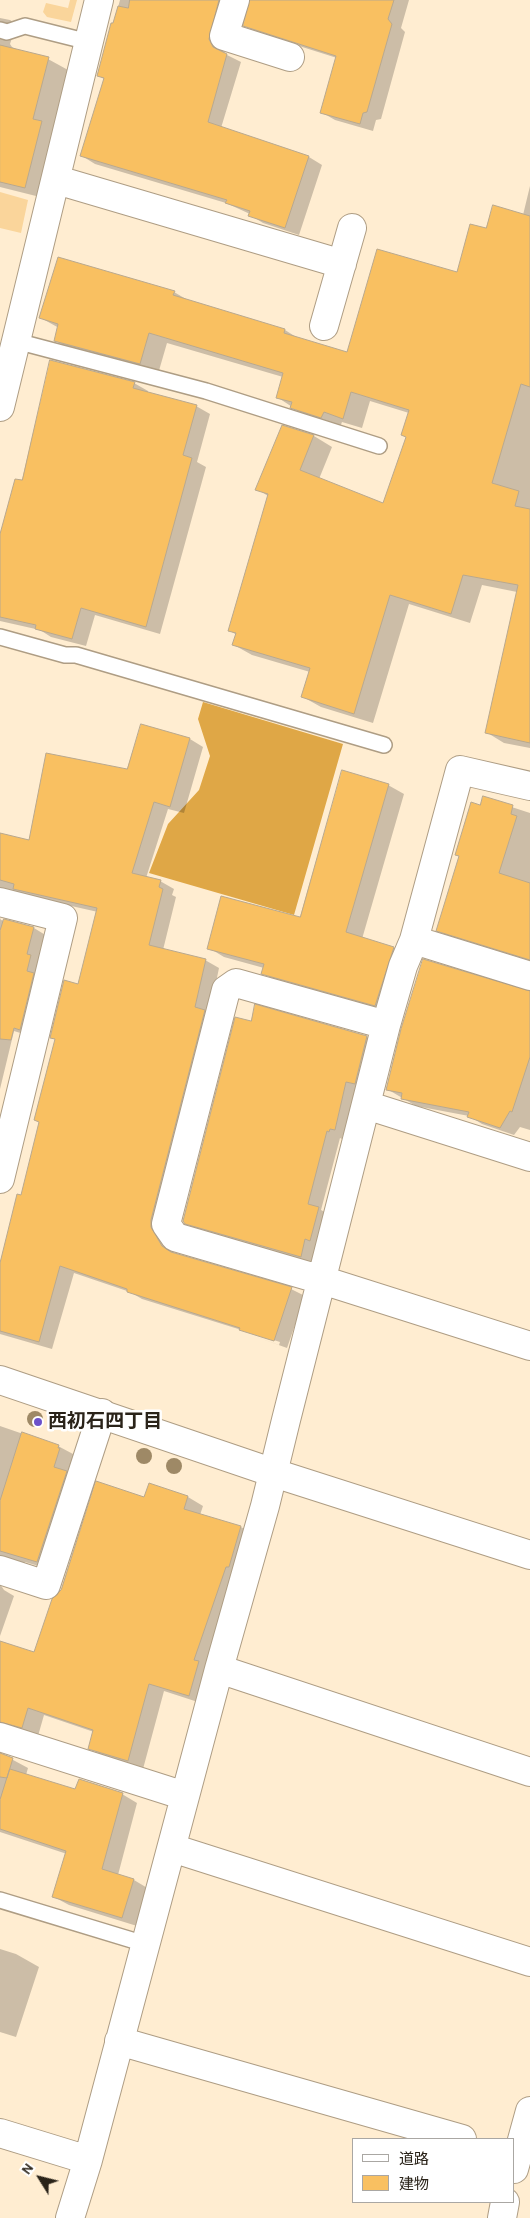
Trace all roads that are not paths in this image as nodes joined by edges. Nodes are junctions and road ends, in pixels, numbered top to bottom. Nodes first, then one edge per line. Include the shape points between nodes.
1 (99, 0) edge
2 (235, 0) edge
3 (0, 30) edge
4 (89, 42) junction
5 (290, 57) dead end
6 (57, 180) junction
7 (352, 228) dead end
8 (342, 264) junction
9 (324, 326) dead end
10 (16, 341) junction
11 (0, 406) edge
12 (379, 446) dead end
13 (0, 637) edge
14 (384, 745) dead end
15 (530, 786) edge
16 (0, 902) edge
17 (414, 940) junction
18 (530, 976) edge
19 (386, 1025) junction
20 (366, 1105) junction
21 (530, 1157) edge
22 (0, 1179) edge
23 (322, 1280) junction
24 (530, 1346) edge
25 (0, 1380) edge
26 (102, 1413) junction
27 (274, 1473) junction
28 (530, 1555) edge
29 (0, 1570) edge
30 (219, 1669) junction
31 (0, 1737) edge
32 (530, 1772) edge
33 (185, 1796) junction
34 (172, 1848) junction
35 (0, 1900) edge
36 (145, 1944) junction
37 (530, 1962) edge
38 (119, 2042) junction
39 (530, 2111) edge
40 (0, 2133) edge
41 (458, 2138) edge
42 (519, 2159) edge
43 (88, 2160) junction
44 (505, 2203) edge
45 (70, 2218) edge
46 (502, 2218) edge

1 - 4 street
2 - 5 street via 224,36
3 - 4 lane via 7,32 26,26
4 - 6 street
6 - 8 street
6 - 10 street
7 - 8 street
8 - 9 street
10 - 11 street
10 - 12 lane via 206,391
13 - 14 lane via 95,660
15 - 17 street via 460,770
16 - 22 street via 64,918
17 - 18 street
17 - 19 street
19 - 20 street
19 - 23 street via 236,982 226,990 166,1224 174,1237
20 - 21 street
20 - 23 street
23 - 24 street
23 - 27 street
25 - 26 street
26 - 27 street
26 - 29 street via 46,1585
27 - 28 street
27 - 30 street
30 - 32 street
30 - 33 street
31 - 33 street
33 - 34 street
34 - 36 street
34 - 37 street
35 - 36 lane
36 - 38 street
38 - 41 street
38 - 43 street
39 - 42 street
40 - 43 street
43 - 45 street
44 - 46 street

